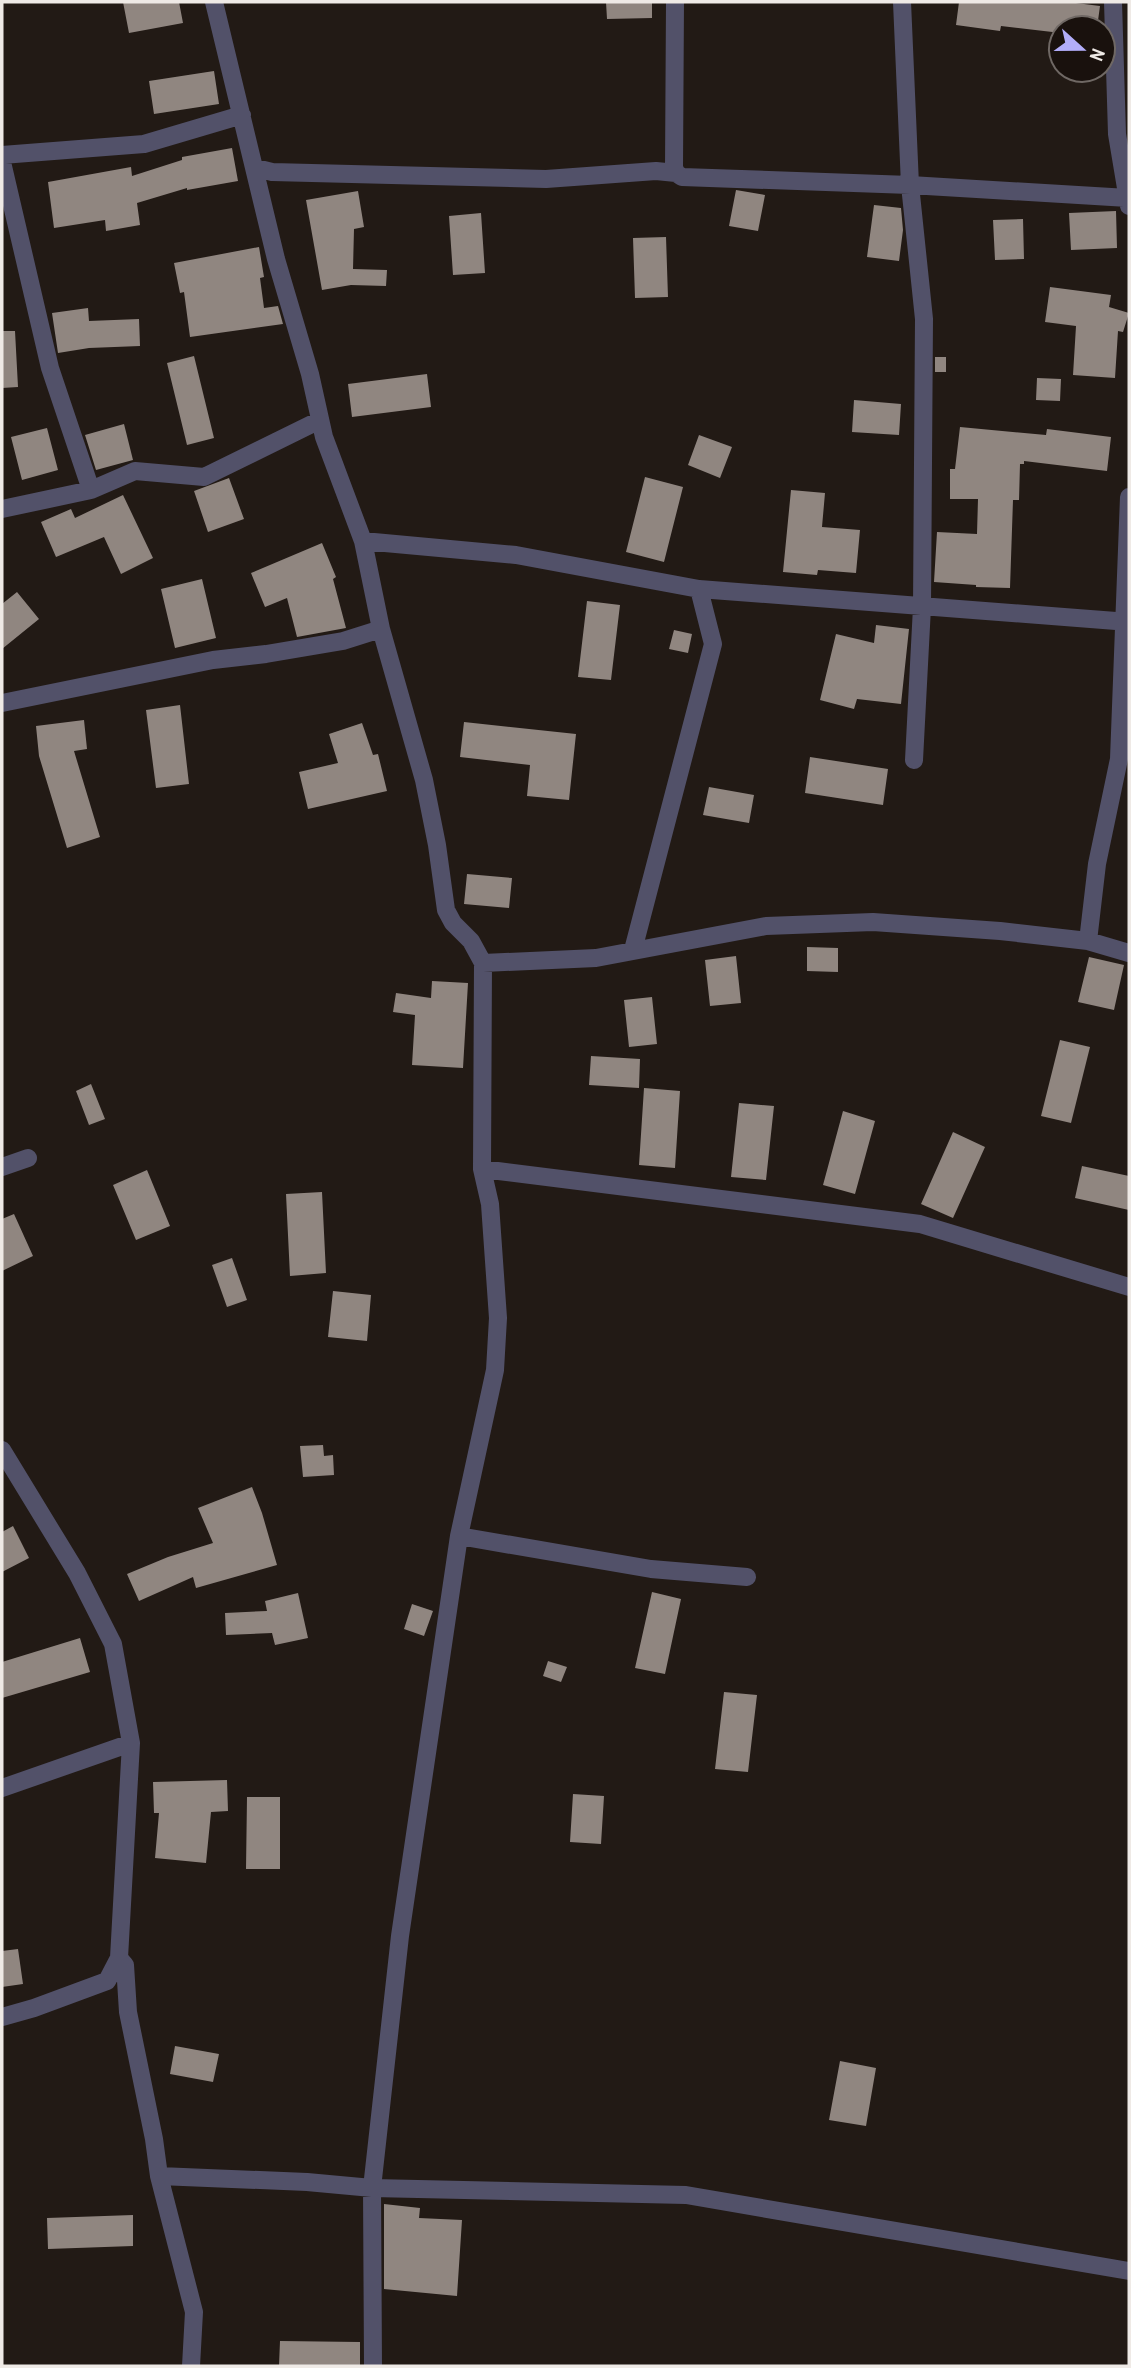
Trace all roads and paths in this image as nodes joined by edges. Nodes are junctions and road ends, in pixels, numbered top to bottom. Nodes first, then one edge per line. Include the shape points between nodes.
1 (214, 2) edge
2 (675, 2) edge
3 (902, 2) edge
4 (1113, 2) edge
5 (243, 115) junction
6 (2, 155) edge
7 (2, 162) edge
8 (256, 167) junction
9 (676, 173) junction
10 (910, 185) junction
11 (1128, 202) edge
12 (320, 420) junction
13 (91, 490) junction
14 (1129, 497) edge
15 (2, 509) edge
16 (363, 541) junction
17 (699, 589) junction
18 (922, 607) junction
19 (1127, 622) edge
20 (381, 629) junction
21 (2, 703) edge
22 (914, 760) dead end
23 (1088, 941) junction
24 (633, 950) junction
25 (1129, 953) edge
26 (483, 963) junction
27 (28, 1158) dead end
28 (2, 1167) edge
29 (482, 1169) junction
30 (1129, 1287) edge
31 (2, 1450) edge
32 (459, 1536) junction
33 (747, 1577) dead end
34 (131, 1744) junction
35 (2, 1788) edge
36 (119, 1958) junction
37 (2, 2017) edge
38 (159, 2176) junction
39 (372, 2188) junction
40 (1129, 2271) edge
41 (191, 2366) edge
42 (373, 2366) edge

1 - 5 street
2 - 9 street
3 - 10 street
4 - 11 street via 1118,134
5 - 6 street via 144,144
5 - 8 street
7 - 13 street via 50,368
8 - 9 street via 272,172 546,179
8 - 12 street
9 - 10 street via 682,177
10 - 11 street
10 - 18 street via 924,319
12 - 13 street via 204,477 135,471
12 - 16 street
13 - 15 street
14 - 19 street
16 - 17 street via 516,555
16 - 20 street
17 - 18 street
17 - 24 street via 713,644
18 - 19 street
18 - 22 street
19 - 23 street via 1119,759 1097,864
20 - 21 street via 343,640 213,660
20 - 26 street via 424,780 446,910
23 - 24 street via 873,922 766,926
23 - 25 street
24 - 26 street via 596,958
26 - 29 street
27 - 28 street
29 - 30 street via 920,1224
29 - 32 street via 490,1204 498,1318 495,1370
31 - 34 street via 77,1573 113,1644
32 - 33 street via 651,1569
32 - 39 street via 400,1936
34 - 35 street
34 - 36 street
36 - 37 street via 107,1981
36 - 38 street via 125,1965 128,2012
38 - 39 street
38 - 41 street via 194,2312
39 - 40 street via 686,2195
39 - 42 street

